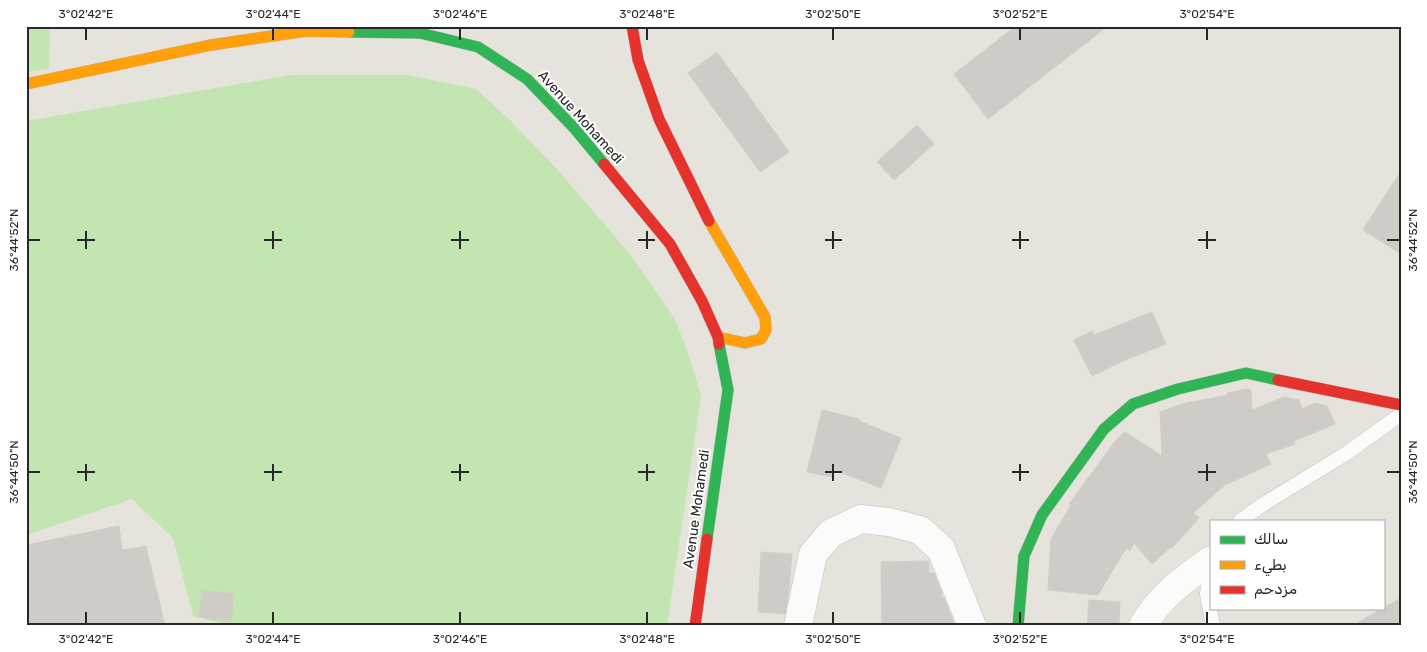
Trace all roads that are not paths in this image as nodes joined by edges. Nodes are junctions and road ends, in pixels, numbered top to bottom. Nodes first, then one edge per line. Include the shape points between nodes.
1 (632, 26) edge
2 (26, 84) edge
3 (718, 337) junction
4 (1401, 405) edge
5 (1401, 414) edge
6 (1241, 520) edge
7 (1210, 561) edge
8 (1210, 572) edge
9 (1210, 610) edge
10 (1210, 610) edge
11 (695, 626) edge
12 (798, 626) edge
13 (972, 626) edge
14 (1018, 626) edge
15 (1143, 626) edge
16 (1213, 626) edge

1 - 3 main road via 638,60 659,119 707,218 765,317 766,330 761,339 745,342
2 - 3 main road, Avenue Mohamedi via 211,45 306,31 420,33 478,48 527,79 574,128 670,244
3 - 11 main road, Avenue Mohamedi via 728,390
4 - 14 main road via 1246,373 1178,389 1133,404 1104,429 1042,515 1024,556
5 - 6 lane
7 - 15 street via 1175,586 1152,610
8 - 10 lane via 1207,594
9 - 16 lane
12 - 13 street via 813,554 831,533 861,519 920,530 941,549

